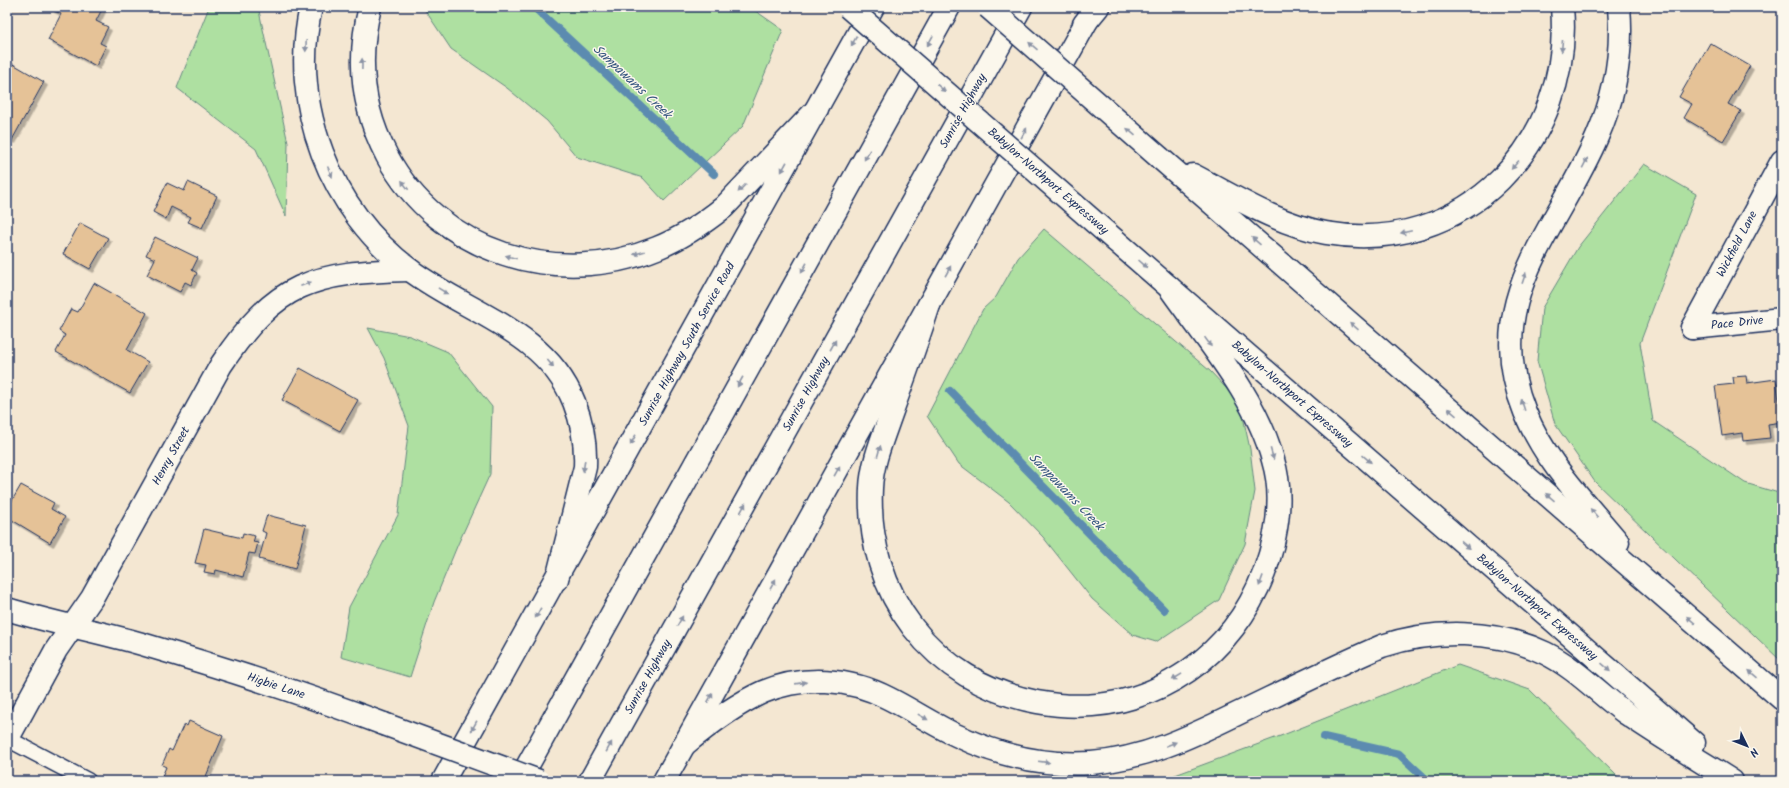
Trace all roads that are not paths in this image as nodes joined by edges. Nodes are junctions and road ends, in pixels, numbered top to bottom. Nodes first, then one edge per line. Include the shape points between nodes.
1 (310, 7) edge
2 (370, 7) edge
3 (848, 7) edge
4 (873, 7) edge
5 (949, 7) edge
6 (988, 7) edge
7 (1021, 7) edge
8 (1098, 7) edge
9 (1562, 7) edge
10 (1619, 7) edge
11 (1089, 16) edge
12 (817, 109) junction
13 (1160, 158) junction
14 (1782, 161) edge
15 (410, 270) junction
16 (1169, 287) junction
17 (929, 305) junction
18 (1782, 319) edge
19 (1692, 328) joint
20 (557, 579) junction
21 (1664, 596) junction
22 (7, 609) edge
23 (74, 626) junction
24 (1782, 699) edge
25 (7, 740) edge
26 (684, 744) junction
27 (88, 781) edge
28 (444, 781) edge
29 (519, 781) edge
30 (539, 781) edge
31 (590, 781) edge
32 (664, 781) edge
33 (1732, 781) edge
34 (1737, 781) edge

1 -> 15 main road via 306,44 307,96 312,121 328,168 362,224
12 -> 2 main road via 724,207 675,240 606,262 554,264 526,261 485,247 442,222 405,185 391,164 370,118 365,94 363,46
3 -> 16 main road, Babylon-Northport Expressway, bridge
4 -> 12 main road
5 -> 29 main road
13 -> 6 main road, bridge
31 -> 7 main road, Sunrise Highway
8 - 11 main road
9 -> 13 main road via 1562,48 1558,78 1549,106 1520,158 1478,199 1433,223 1407,233 1378,236 1325,233 1273,216
21 -> 10 main road via 1549,456 1525,412 1512,363 1514,314 1528,268 1539,243 1584,165 1608,110 1616,81 1620,49
17 -> 11 main road
12 -> 20 main road, Sunrise Highway South Service Road
21 -> 13 main road
14 - 19 main road, Wickfield Lane
15 -> 20 main road via 525,339 552,364 571,395 584,438 585,466
23 -> 15 main road, Henry Street via 221,365 242,334 272,303 303,285 326,277 368,271
16 -> 17 main road via 1248,400 1268,442 1275,463 1278,489 1278,513 1273,540 1258,588 1248,606 1219,645 1198,663 1151,692 1128,700 1074,707 1022,699 997,691 953,668 914,630 885,575 874,526 871,486 881,445
16 -> 34 main road, Babylon-Northport Expressway
26 -> 17 main road
18 - 19 main road, Pace Drive
20 -> 28 main road
24 -> 21 main road
22 - 23 main road, Higbie Lane
23 - 25 main road, Henry Street via 56,650
23 - 30 main road, Higbie Lane, bridge via 212,665 329,704
25 - 27 lane
26 - 32 main road
26 -> 33 main road via 727,712 763,692 782,686 819,681 856,685 873,691 957,736 1018,758 1062,764 1113,761 1137,756 1182,740 1382,646 1401,640 1460,634 1504,640 1545,653 1587,680 1626,713

